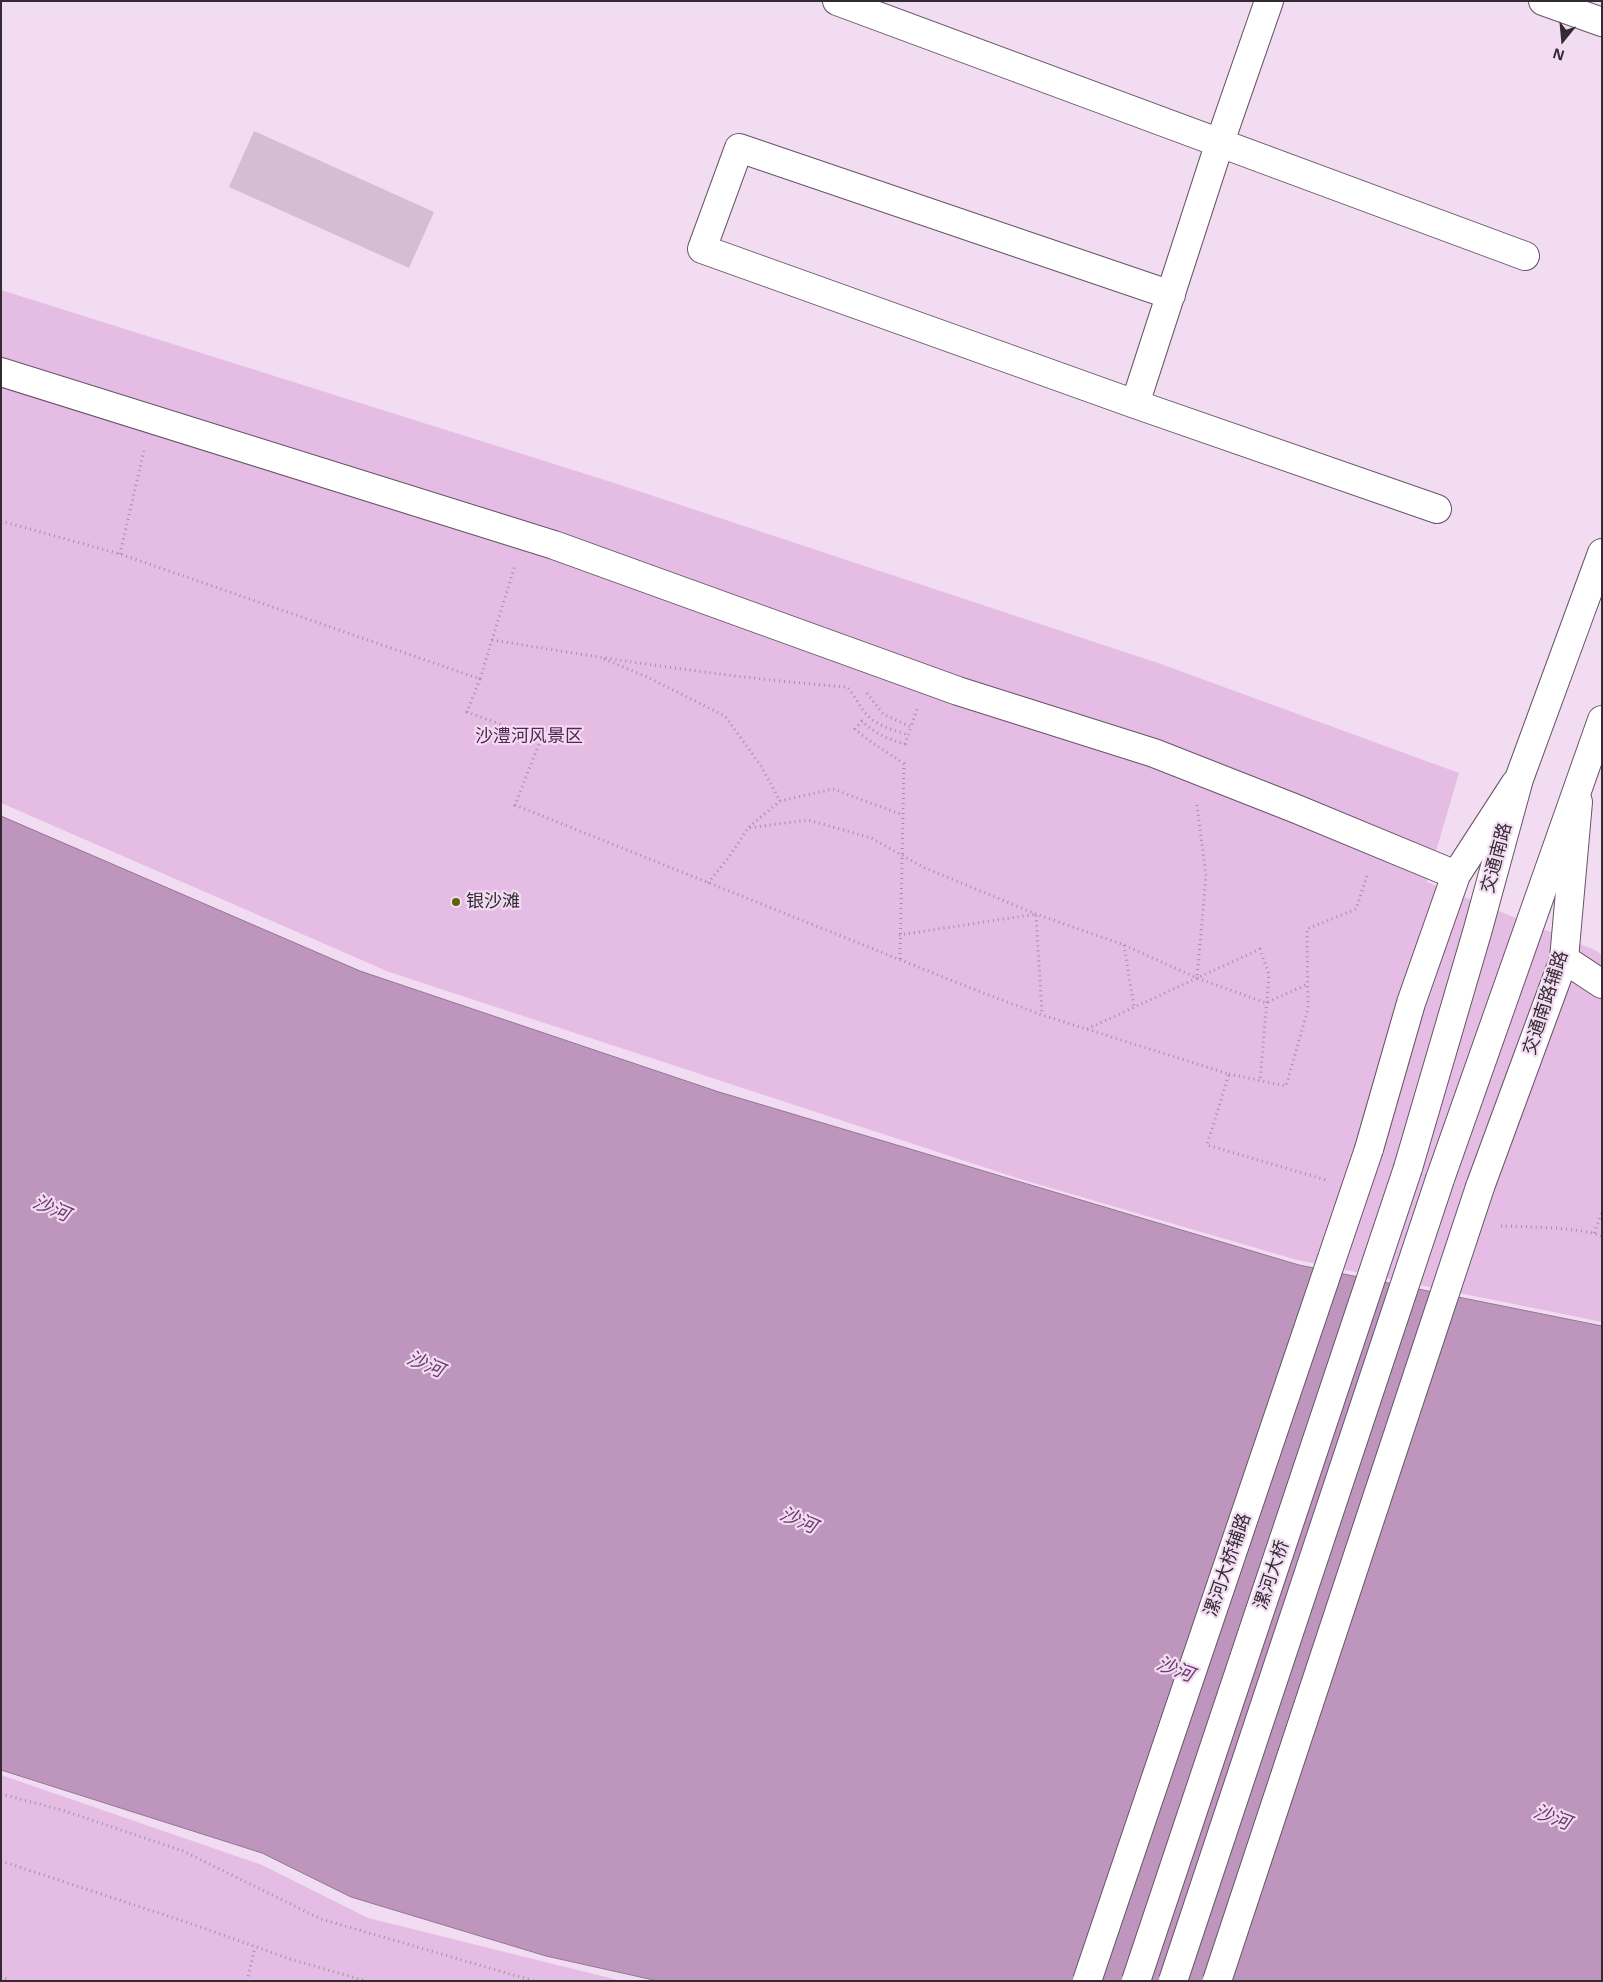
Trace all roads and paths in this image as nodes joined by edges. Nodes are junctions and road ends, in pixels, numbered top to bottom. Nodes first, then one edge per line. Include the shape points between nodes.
1 (837, 1) edge
2 (1270, 1) edge
3 (1543, 1) edge
4 (1602, 22) edge
5 (1220, 142) junction
6 (1525, 256) dead end
7 (1171, 295) junction
8 (1, 372) edge
9 (1135, 404) junction
10 (151, 418) junction
11 (1437, 508) dead end
12 (1, 521) edge
13 (524, 536) junction
14 (1602, 553) edge
15 (120, 554) junction
16 (492, 640) junction
17 (601, 658) junction
18 (480, 679) junction
19 (1602, 720) edge
20 (911, 727) dead end
21 (909, 735) junction
22 (1203, 772) junction
23 (1519, 779) junction
24 (1579, 782) junction
25 (780, 801) junction
26 (902, 815) junction
27 (748, 828) junction
28 (1379, 844) junction
29 (901, 855) junction
30 (1456, 874) junction
31 (708, 883) junction
32 (1036, 914) junction
33 (899, 935) junction
34 (1124, 945) junction
35 (900, 959) junction
36 (1564, 959) junction
37 (1197, 978) junction
38 (1308, 984) junction
39 (1602, 984) edge
40 (1266, 1003) junction
41 (1134, 1007) junction
42 (1042, 1015) junction
43 (1087, 1029) junction
44 (1229, 1074) junction
45 (1260, 1081) junction
46 (1408, 1168) joint
47 (1328, 1181) dead end
48 (1602, 1212) edge
49 (1494, 1226) dead end
50 (1594, 1233) junction
51 (1602, 1236) edge
52 (1, 1794) edge
53 (1, 1860) edge
54 (255, 1947) junction
55 (1, 1976) edge
56 (10, 1981) edge
57 (247, 1981) edge
58 (366, 1981) edge
59 (534, 1981) edge
60 (1087, 1981) edge
61 (1136, 1981) edge
62 (1173, 1981) edge
63 (1217, 1981) edge

1 - 5 street
2 - 5 street
3 - 4 street
5 - 6 street
5 - 7 street
7 - 9 street
7 - 9 street via 739,148 702,249
8 - 10 street
9 - 11 street
10 - 13 street
10 - 15 path
12 - 15 path
13 - 16 path
13 - 22 street via 958,692 1154,753
14 - 23 street, 交通南路
15 - 18 path
16 - 17 path
16 - 18 path
17 - 21 path via 779,682 847,687 866,714 881,726
17 - 25 path via 725,716 761,766
18 - 31 path via 467,712 541,739 515,805
19 - 24 street
20 - 21 path
21 - 26 path via 905,744 886,739 862,721 855,729 904,764
22 - 28 street
22 - 37 path via 1196,802 1206,876
23 - 30 street
23 - 46 street, 交通南路
24 - 36 street, 交通南路辅路
24 - 62 street, 漯河大桥, bridge via 1440,1179
25 - 26 path via 833,789
25 - 27 path
26 - 29 path
27 - 29 path via 808,820 871,838
27 - 31 path
28 - 30 street
28 - 38 path via 1356,908 1307,928
29 - 32 path
29 - 33 path
30 - 60 street, 漯河大桥辅路, bridge via 1411,1003 1369,1149
31 - 35 path
32 - 33 path
32 - 34 path
32 - 42 path
33 - 35 path
34 - 37 path
34 - 41 path
35 - 42 path
36 - 39 street
36 - 63 street, 交通南路辅路, bridge via 1480,1187
37 - 40 path
37 - 40 path via 1260,949 1269,975
37 - 41 path
38 - 40 path
38 - 45 path via 1308,1009 1286,1086
40 - 45 path
41 - 43 path
42 - 43 path
43 - 44 path
44 - 45 path
44 - 47 path via 1207,1145
46 - 61 street, 漯河大桥, bridge
48 - 50 path
49 - 50 path
50 - 51 path
52 - 59 path via 65,1810 183,1851 320,1920
53 - 54 path
54 - 57 path
54 - 58 path
55 - 56 path

